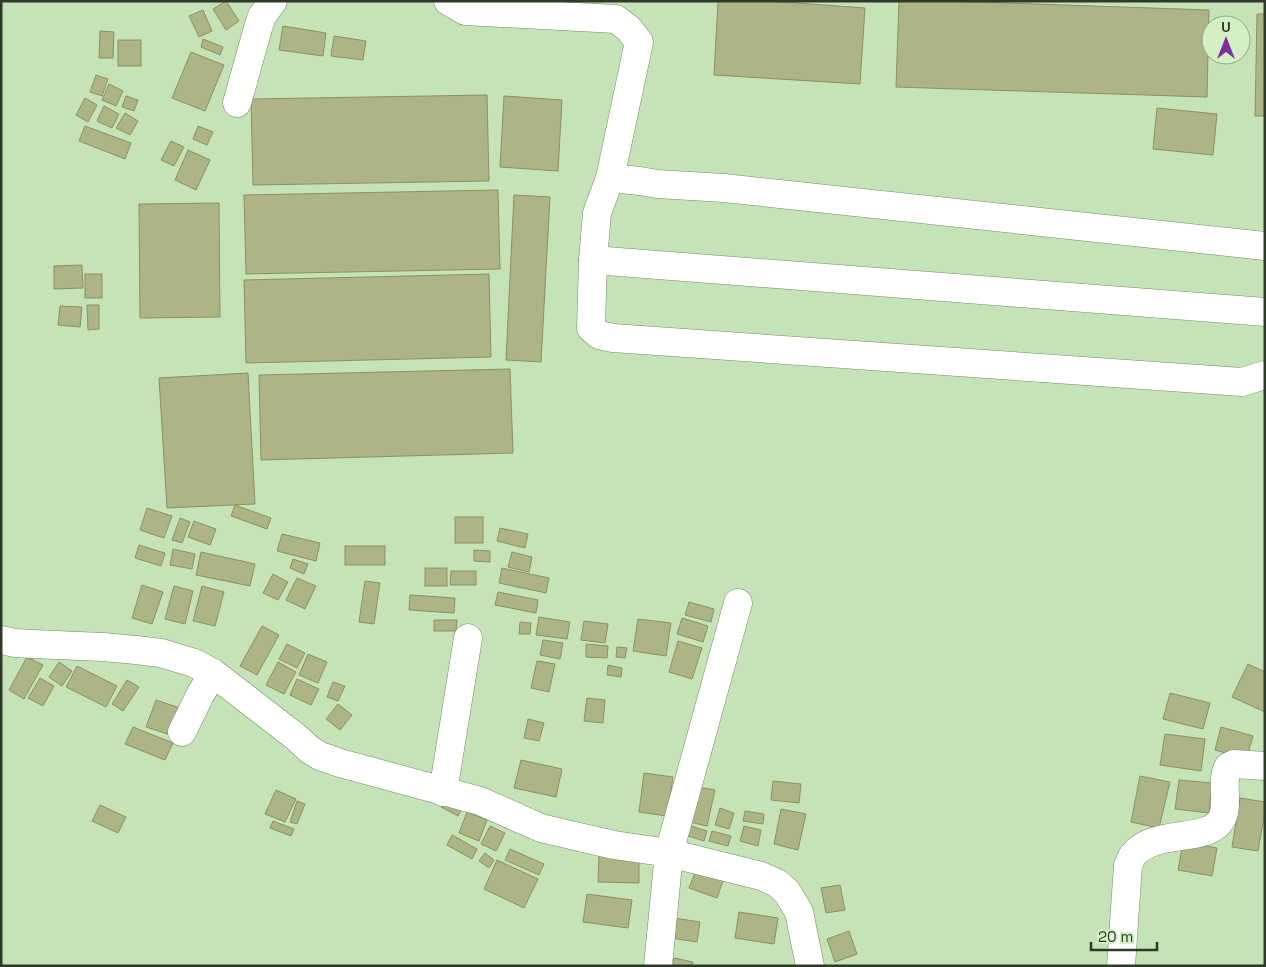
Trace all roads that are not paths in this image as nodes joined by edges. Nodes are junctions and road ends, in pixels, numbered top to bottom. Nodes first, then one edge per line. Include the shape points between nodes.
1 (273, 1) edge
2 (448, 1) edge
3 (237, 102) dead end
4 (610, 178) junction
5 (1265, 246) edge
6 (593, 260) junction
7 (1265, 312) edge
8 (1265, 375) edge
9 (738, 603) dead end
10 (468, 638) dead end
11 (1, 640) edge
12 (213, 673) junction
13 (182, 732) dead end
14 (1265, 766) edge
15 (443, 792) junction
16 (668, 853) junction
17 (658, 966) edge
18 (810, 966) edge
19 (1121, 966) edge

1 - 3 street via 262,16
2 - 4 street via 465,11 616,19 629,29 639,42
4 - 5 street
4 - 6 street via 597,214
6 - 7 street
6 - 8 street via 592,328 599,336 1242,382
9 - 16 street
10 - 15 street
11 - 12 street via 162,653
12 - 13 street
12 - 15 street via 320,756
14 - 19 street via 1234,764 1228,767 1224,812 1216,825 1203,832 1160,839 1133,855 1128,865
15 - 16 street via 480,801 555,832
16 - 17 street
16 - 18 street via 761,876 777,883 800,912

